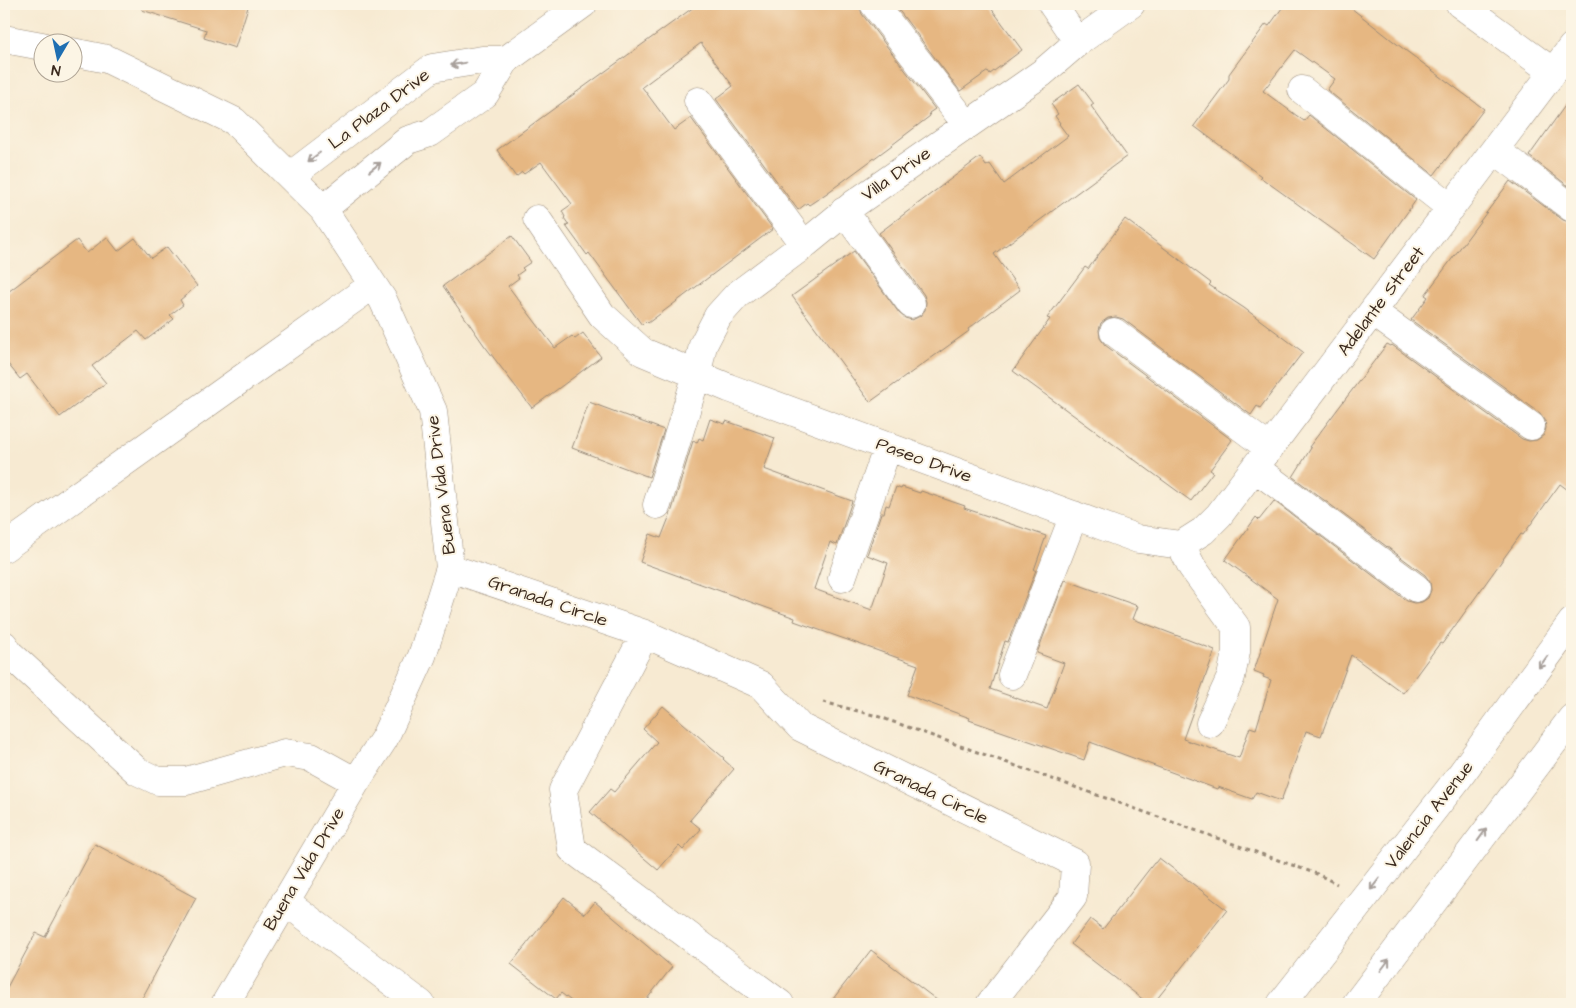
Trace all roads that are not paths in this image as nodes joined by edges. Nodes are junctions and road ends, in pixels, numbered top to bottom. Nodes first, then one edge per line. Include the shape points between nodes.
1 (583, 4) edge
2 (874, 4) edge
3 (1052, 4) edge
4 (1131, 4) edge
5 (1460, 4) edge
6 (4, 38) edge
7 (1078, 42) junction
8 (32, 44) edge
9 (1572, 47) edge
10 (82, 54) edge
11 (506, 60) junction
12 (1553, 72) junction
13 (1302, 90) dead end
14 (698, 100) dead end
15 (967, 125) junction
16 (1495, 150) junction
17 (290, 176) junction
18 (1451, 208) junction
19 (1572, 208) edge
20 (323, 209) junction
21 (844, 212) junction
22 (537, 220) dead end
23 (804, 245) junction
24 (372, 285) junction
25 (911, 304) dead end
26 (1373, 312) junction
27 (1114, 332) dead end
28 (697, 374) junction
29 (1532, 426) dead end
30 (888, 446) junction
31 (1262, 458) junction
32 (657, 505) dead end
33 (1074, 515) junction
34 (1181, 545) junction
35 (4, 548) edge
36 (450, 568) junction
37 (842, 578) dead end
38 (1416, 588) dead end
39 (1572, 622) edge
40 (645, 634) junction
41 (4, 645) edge
42 (1012, 675) dead end
43 (1572, 718) edge
44 (1210, 723) dead end
45 (356, 782) junction
46 (285, 901) junction
47 (225, 1004) edge
48 (421, 1004) edge
49 (780, 1004) edge
50 (990, 1004) edge
51 (1281, 1004) edge
52 (1356, 1004) edge

1 - 11 street
2 - 15 street
3 - 7 street
4 - 7 street, Villa Drive
5 - 12 street
6 - 8 street
7 - 15 street, Villa Drive via 1042,73
9 - 12 street, Adelante Street
10 - 17 street, Buena Vida Drive via 107,59 234,121
11 -> 17 street, La Plaza Drive via 482,60 432,68
20 -> 11 street via 408,140 430,133 485,94
12 - 16 street, Adelante Street
13 - 18 street
14 - 23 street
15 - 21 street, Villa Drive
16 - 18 street, Adelante Street
16 - 19 street
17 - 20 street, Buena Vida Drive
18 - 26 street, Adelante Street
20 - 24 street, Buena Vida Drive
21 - 23 street, Villa Drive
21 - 25 street
22 - 28 street, Paseo Drive via 602,316 643,352
23 - 28 street, Villa Drive via 737,295 718,316 703,345
24 - 35 street
24 - 36 street, Buena Vida Drive via 383,300 434,412
26 - 29 street
26 - 31 street, Adelante Street
27 - 31 street
28 - 30 street, Paseo Drive
28 - 32 street, Villa Drive
30 - 33 street, Paseo Drive
30 - 37 street
31 - 34 street, Adelante Street via 1219,515 1203,531
31 - 38 street
33 - 34 street, Paseo Drive via 1138,539
33 - 42 street
34 - 44 street via 1192,567 1236,627 1232,677
36 - 40 street, Granada Circle
36 - 45 street, Buena Vida Drive via 422,656 384,739
39 -> 51 street, Valencia Avenue via 1459,777
40 - 49 street via 563,790 572,849
40 - 50 street, Granada Circle via 761,685 800,727 1075,863 1073,897
41 - 45 street via 137,771 158,780 186,781 285,754 311,757
52 -> 43 street
45 - 46 street, Buena Vida Drive
46 - 47 street, Buena Vida Drive
46 - 48 street

